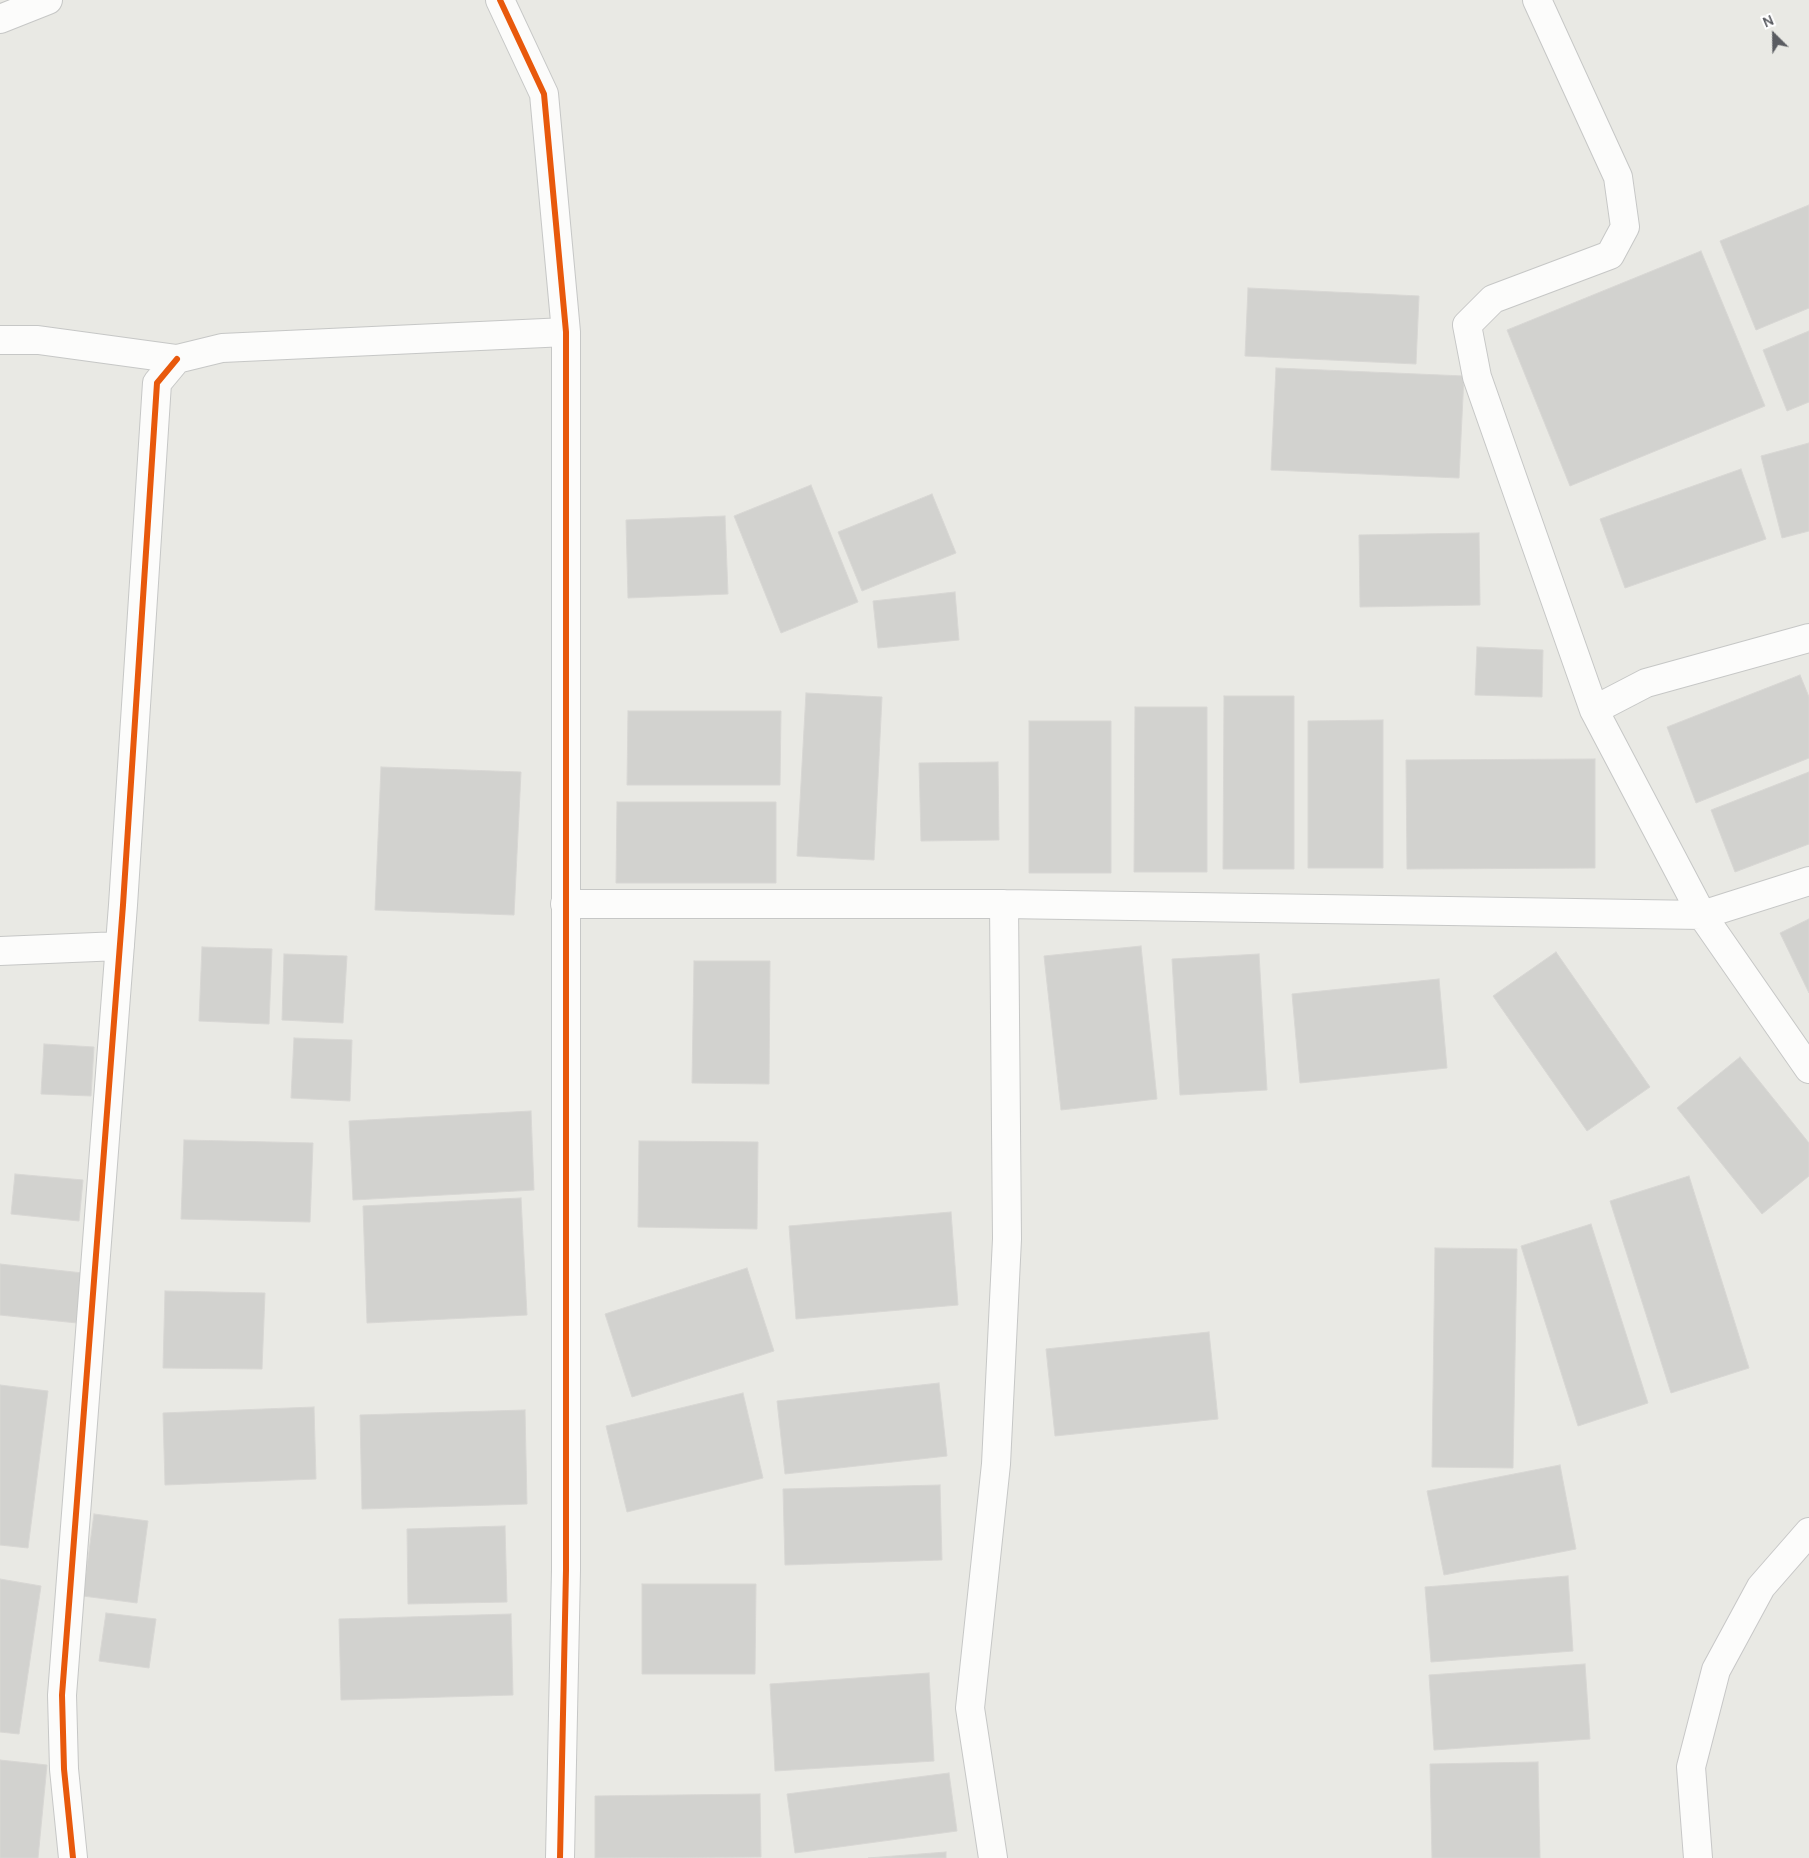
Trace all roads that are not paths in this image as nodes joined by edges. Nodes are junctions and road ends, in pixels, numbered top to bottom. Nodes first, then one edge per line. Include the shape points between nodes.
1 (48, 0) edge
2 (500, 0) edge
3 (1537, 0) edge
4 (0, 19) edge
5 (566, 332) junction
6 (0, 340) edge
7 (177, 359) junction
8 (1809, 638) edge
9 (1594, 710) junction
10 (1809, 881) edge
11 (565, 904) junction
12 (1004, 904) junction
13 (1702, 915) junction
14 (120, 946) junction
15 (0, 951) edge
16 (1809, 1069) edge
17 (1809, 1532) edge
18 (73, 1858) edge
19 (560, 1858) edge
20 (993, 1858) edge
21 (1698, 1858) edge

1 - 4 street
2 - 5 street via 544,94
3 - 9 street via 1618,177 1625,227 1610,255 1493,299 1467,325 1477,377
5 - 7 street via 222,348
5 - 11 street
6 - 7 street via 38,340
7 - 14 street via 157,383
8 - 9 street via 1646,683
9 - 13 street
10 - 13 street
11 - 12 street
11 - 19 street via 566,1570
12 - 13 street
12 - 20 street via 1006,1248 996,1464 970,1708
13 - 16 street
14 - 15 street
14 - 18 street via 62,1695 64,1769
17 - 21 street via 1762,1587 1716,1670 1690,1767

